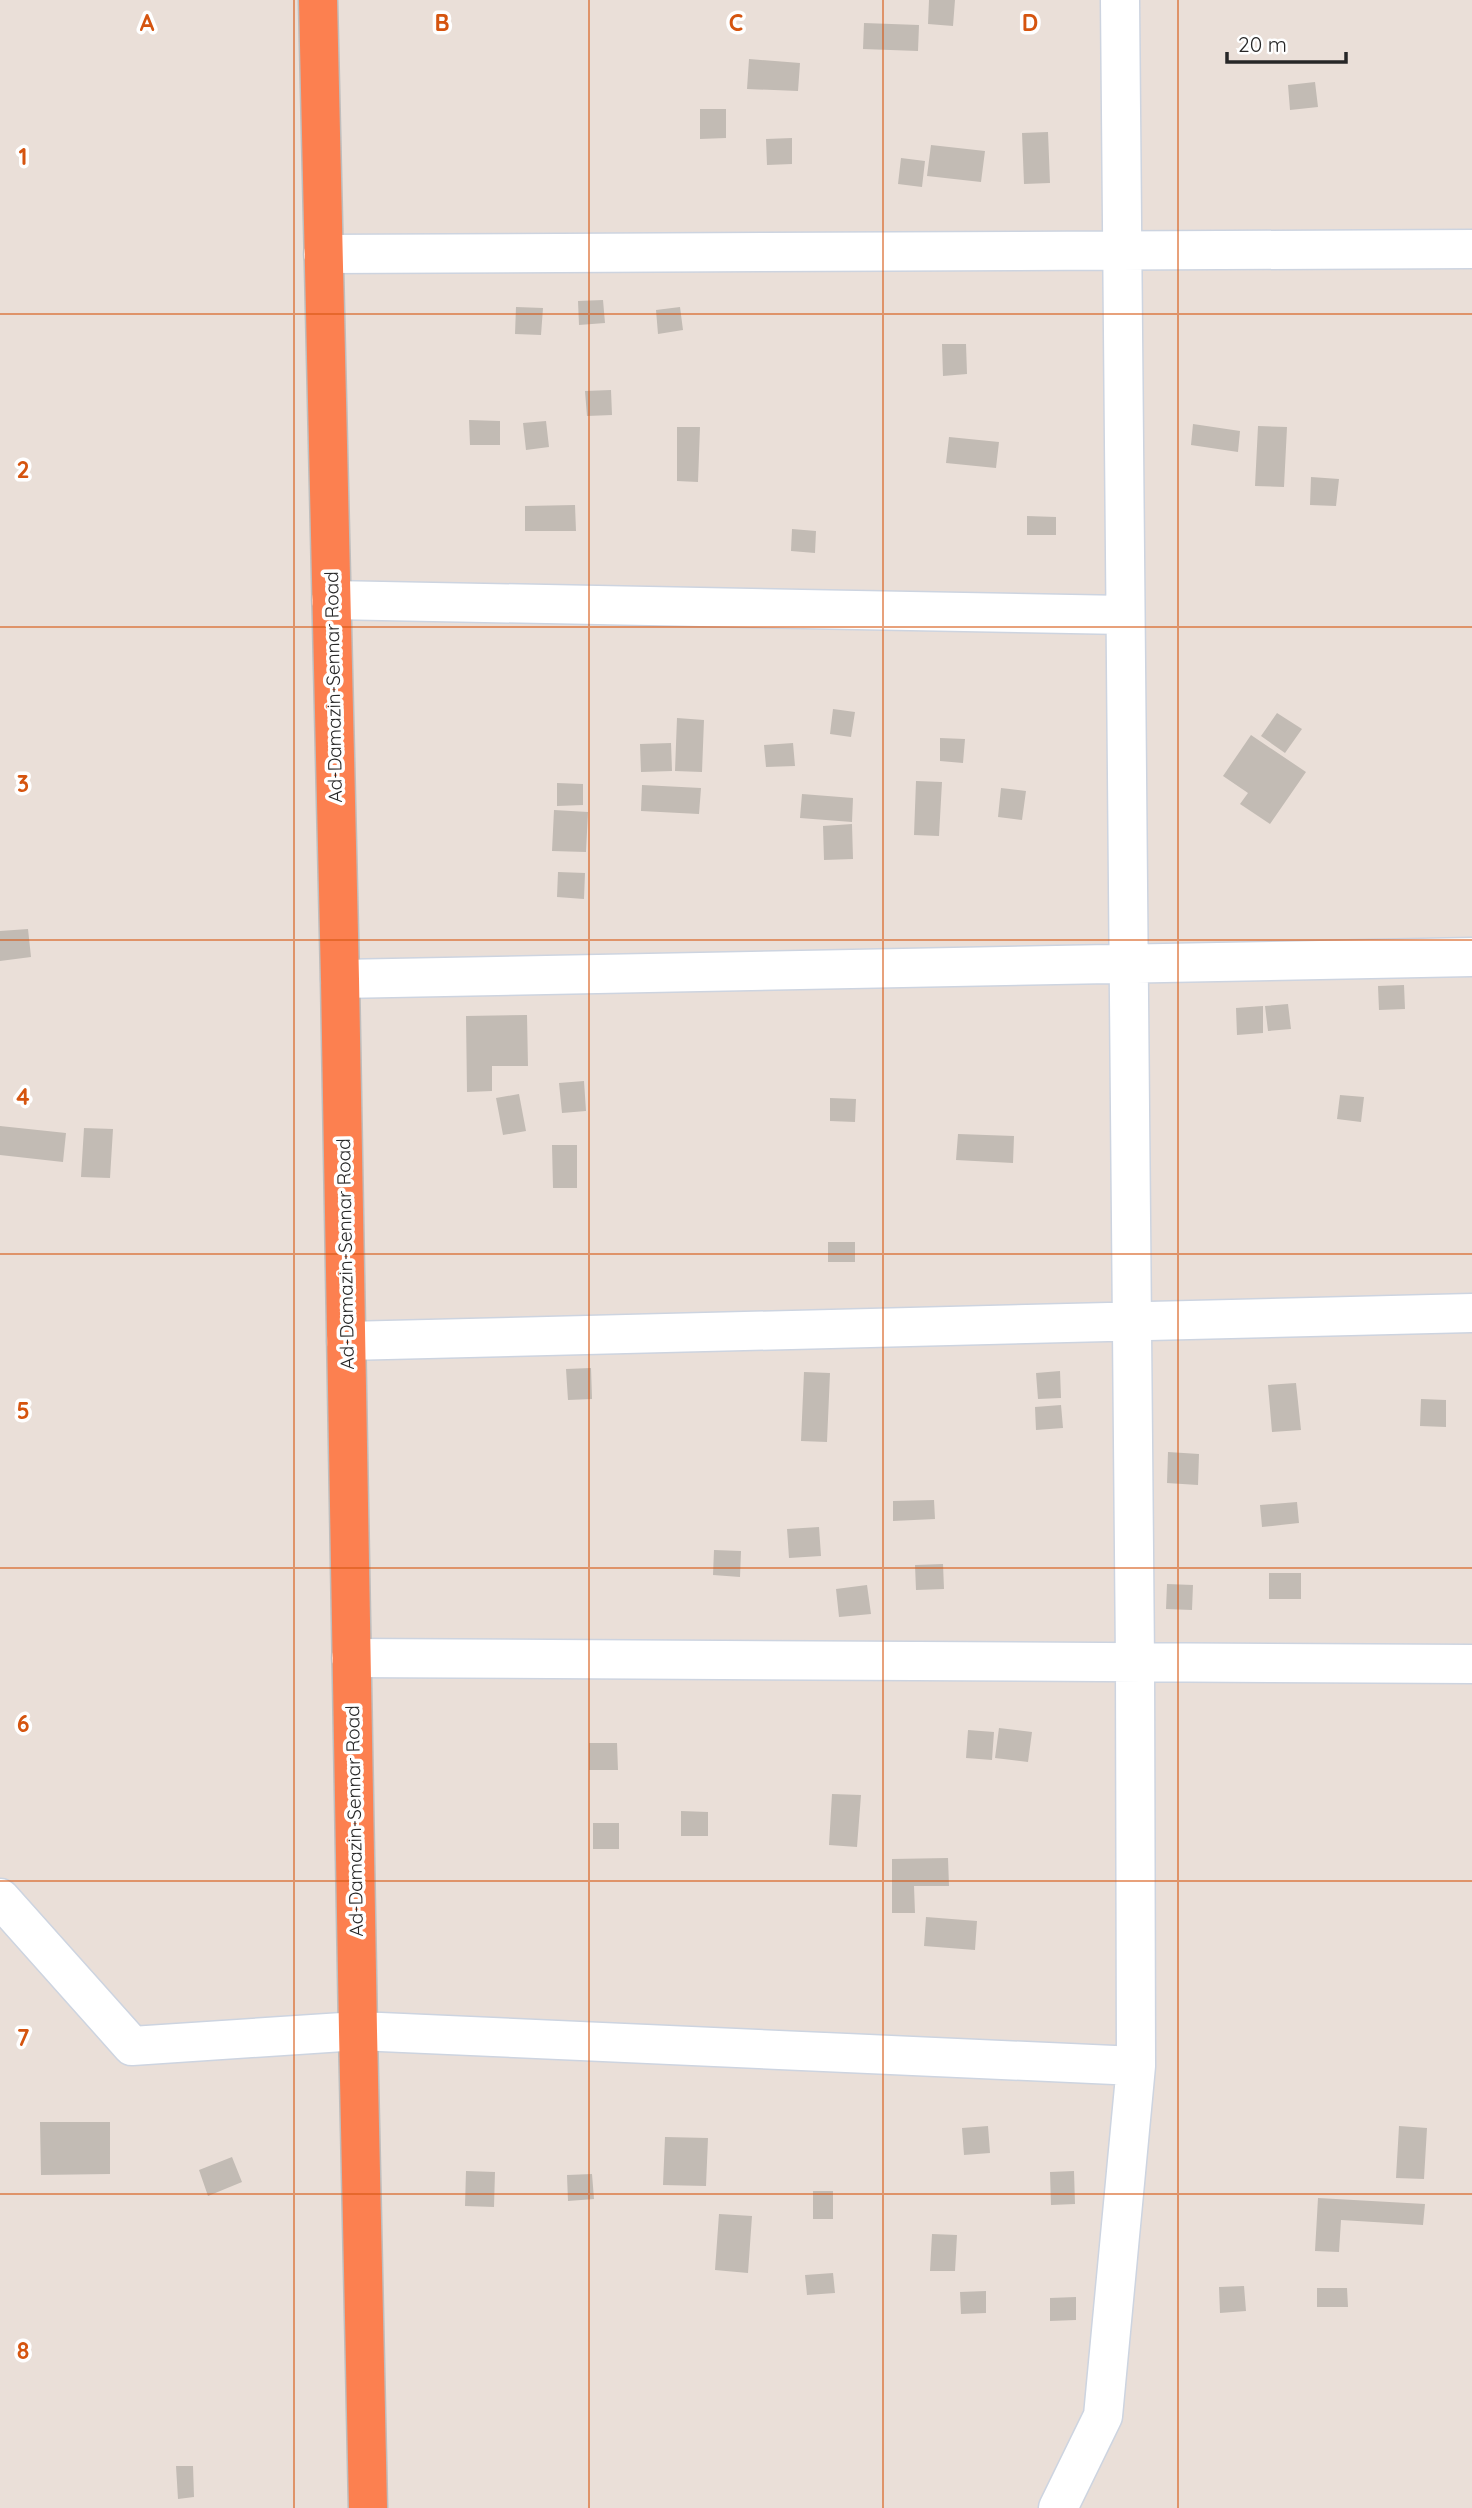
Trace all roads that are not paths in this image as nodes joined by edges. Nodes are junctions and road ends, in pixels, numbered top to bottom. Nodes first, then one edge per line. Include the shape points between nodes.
1 (318, 0) edge
2 (1120, 0) edge
3 (1472, 249) edge
4 (1122, 251) junction
5 (323, 254) junction
6 (331, 600) junction
7 (1125, 615) junction
8 (1472, 957) edge
9 (1128, 964) junction
10 (340, 979) junction
11 (1472, 1313) edge
12 (1131, 1322) junction
13 (346, 1341) junction
14 (351, 1658) junction
15 (1135, 1662) junction
16 (1472, 1664) edge
17 (0, 1898) edge
18 (358, 2031) junction
19 (1136, 2066) junction
20 (368, 2508) edge
21 (1058, 2508) edge

1 - 5 highway, Ad-Damazin-Sennar Road
2 - 4 street
3 - 4 street
4 - 5 street
4 - 7 street
5 - 6 highway, Ad-Damazin-Sennar Road
6 - 7 street
6 - 10 highway, Ad-Damazin-Sennar Road
7 - 9 street
8 - 9 street
9 - 10 street
9 - 12 street
10 - 13 highway, Ad-Damazin-Sennar Road
11 - 12 street
12 - 13 street
12 - 15 street
13 - 14 highway, Ad-Damazin-Sennar Road
14 - 15 street
14 - 18 highway, Ad-Damazin-Sennar Road
15 - 16 street
15 - 19 street
17 - 18 street via 132,2046
18 - 19 street
18 - 20 highway, Ad-Damazin-Sennar Road
19 - 21 street via 1103,2416

